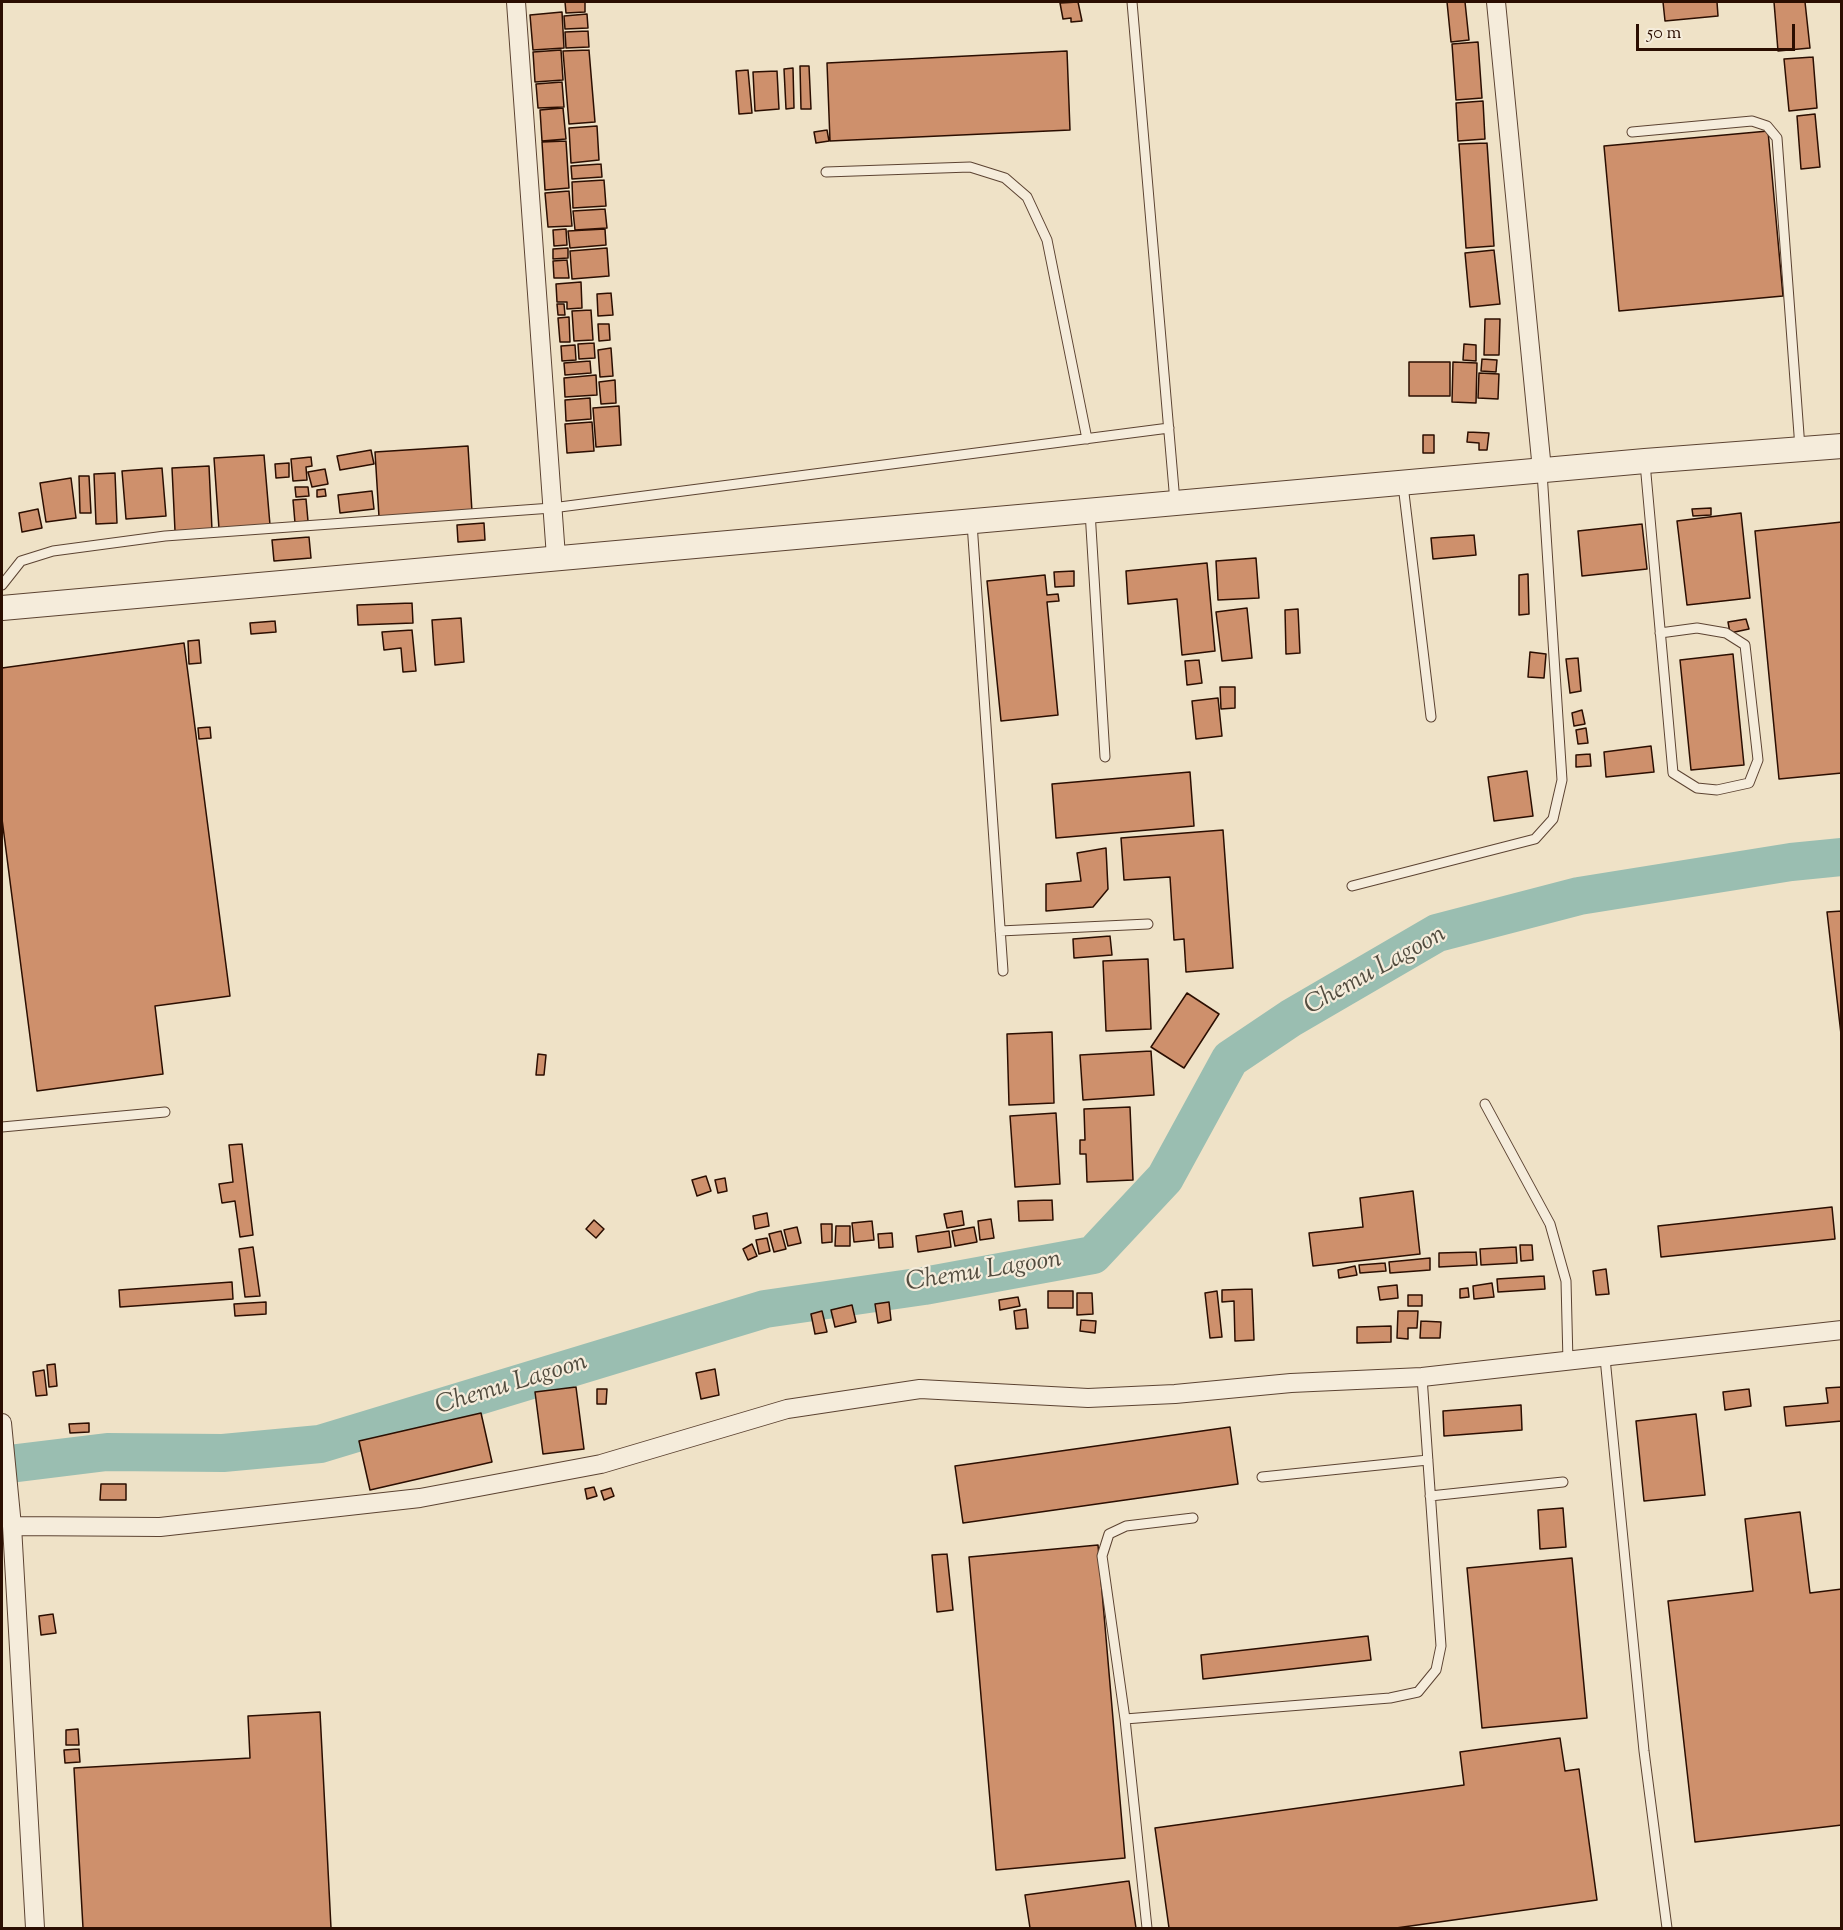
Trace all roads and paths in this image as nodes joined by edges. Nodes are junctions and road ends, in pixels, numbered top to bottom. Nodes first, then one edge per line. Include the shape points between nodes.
1 (516, 2) edge
2 (1132, 2) edge
3 (1496, 2) edge
4 (1632, 132) dead end
5 (826, 172) dead end
6 (1169, 428) junction
7 (1087, 439) junction
8 (1842, 446) edge
9 (1800, 450) junction
10 (1645, 461) junction
11 (1542, 470) junction
12 (1403, 482) junction
13 (1175, 502) junction
14 (552, 508) junction
15 (1090, 510) junction
16 (972, 520) junction
17 (556, 557) junction
18 (2, 585) edge
19 (2, 608) edge
20 (1660, 633) junction
21 (1431, 717) dead end
22 (1105, 757) dead end
23 (1352, 886) dead end
24 (1148, 924) dead end
25 (1000, 931) junction
26 (1004, 971) dead end
27 (1485, 1104) dead end
28 (165, 1112) dead end
29 (2, 1127) edge
30 (1842, 1330) edge
31 (1605, 1358) junction
32 (1568, 1362) junction
33 (1422, 1377) junction
34 (2, 1423) edge
35 (1428, 1460) junction
36 (1262, 1477) dead end
37 (1563, 1482) dead end
38 (1430, 1496) junction
39 (1194, 1518) dead end
40 (12, 1526) junction
41 (1125, 1719) junction
42 (35, 1929) edge
43 (1147, 1929) edge
44 (1667, 1929) edge

1 - 14 street
2 - 6 lane
3 - 11 street
4 - 9 lane via 1752,122 1767,126 1777,138
5 - 7 lane via 970,167 1005,178 1027,197 1047,240
6 - 7 lane
6 - 13 lane
7 - 14 lane
8 - 9 street
9 - 10 street
10 - 11 street
10 - 20 lane
11 - 12 street
11 - 23 lane via 1562,780 1553,819 1535,839
12 - 13 street
12 - 21 lane
13 - 15 street
14 - 17 street
14 - 18 lane via 165,536 53,551 21,561
15 - 16 street
15 - 22 lane
16 - 17 street
16 - 25 lane
17 - 19 street
20 - 20 lane via 1673,773 1697,788 1717,790 1749,783 1758,760 1745,645 1726,633 1697,628
24 - 25 lane
25 - 26 lane
27 - 32 lane via 1550,1224 1566,1281
28 - 29 lane
30 - 31 street
31 - 32 street
31 - 44 lane via 1644,1751
32 - 33 street
33 - 35 lane
33 - 40 street via 1088,1398 920,1389 786,1409 601,1464 420,1498 160,1527
34 - 40 street
35 - 36 lane
35 - 38 lane
37 - 38 lane
38 - 41 lane via 1441,1646 1436,1670 1418,1692 1390,1698
39 - 41 lane via 1126,1526 1108,1534 1102,1556
40 - 42 street
41 - 43 lane

